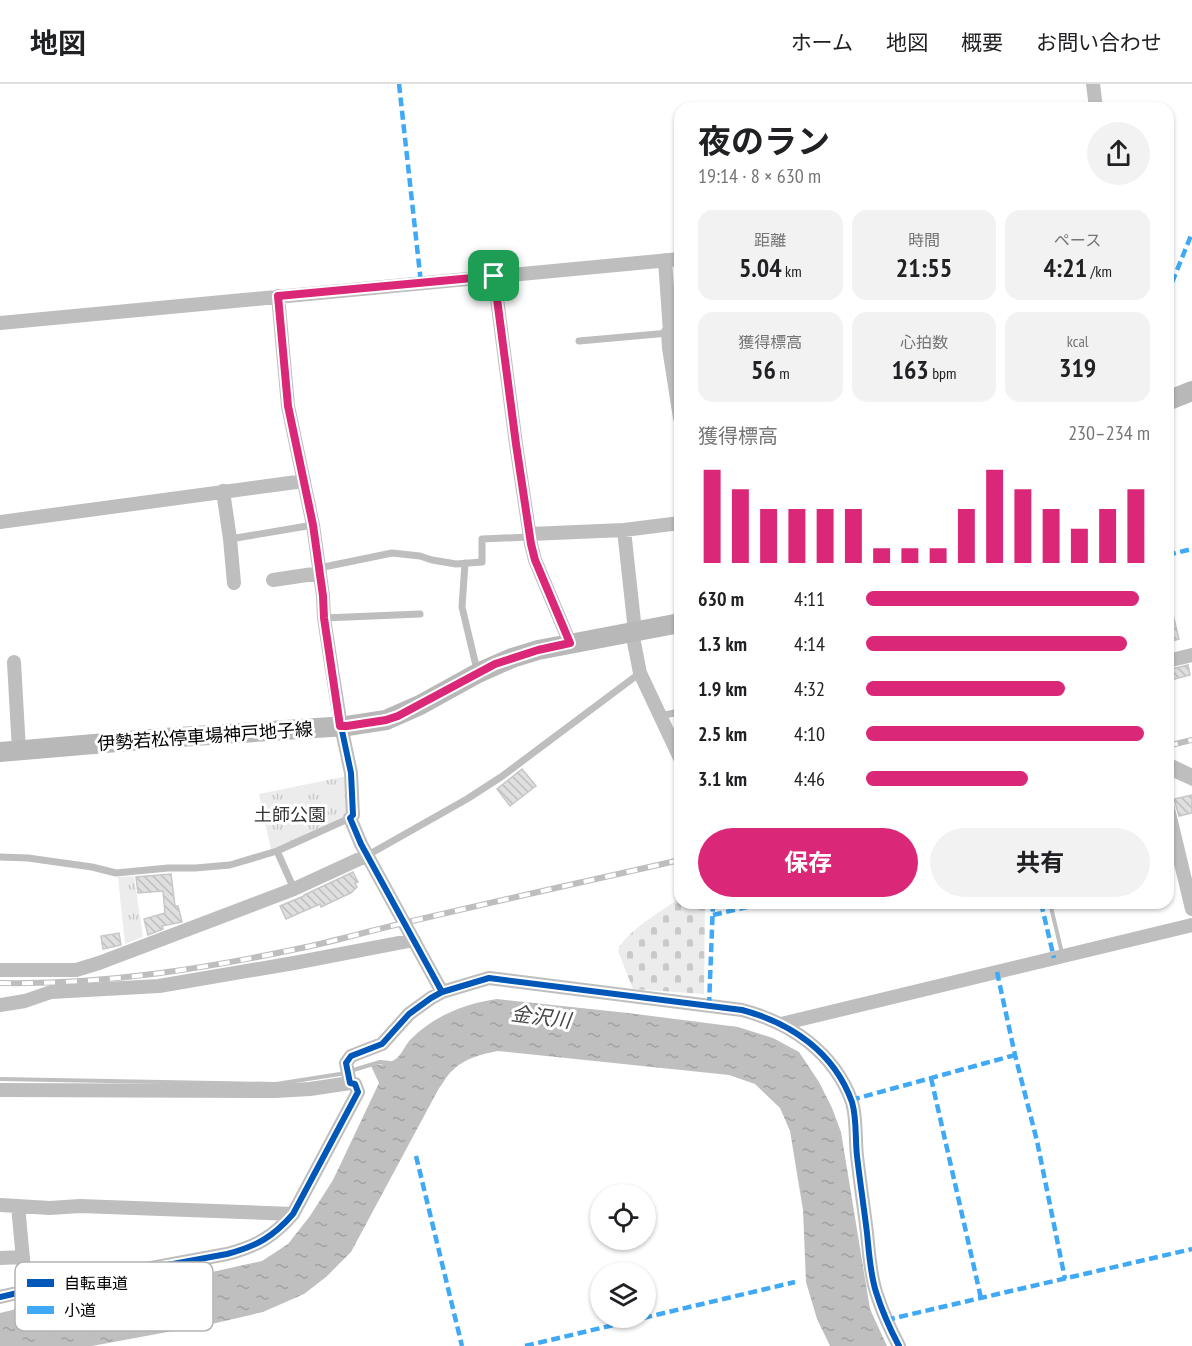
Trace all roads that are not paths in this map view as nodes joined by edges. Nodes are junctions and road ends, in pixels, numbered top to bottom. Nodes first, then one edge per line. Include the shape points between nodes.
1 (1093, 84) edge
2 (1095, 102) edge
3 (674, 259) edge
4 (665, 260) junction
5 (494, 276) junction
6 (278, 296) junction
7 (0, 323) edge
8 (673, 332) edge
9 (579, 341) dead end
10 (674, 380) edge
11 (1192, 392) edge
12 (1174, 398) edge
13 (304, 480) junction
14 (223, 491) junction
15 (0, 522) edge
16 (674, 524) edge
17 (313, 525) junction
18 (624, 530) junction
19 (530, 536) junction
20 (230, 539) junction
21 (465, 563) junction
22 (320, 570) junction
23 (273, 580) dead end
24 (234, 583) dead end
25 (420, 614) dead end
26 (324, 618) junction
27 (674, 623) edge
28 (633, 631) junction
29 (570, 643) junction
30 (1192, 655) edge
31 (1174, 659) edge
32 (14, 662) dead end
33 (478, 673) junction
34 (640, 673) junction
35 (674, 713) edge
36 (659, 716) junction
37 (340, 726) junction
38 (674, 746) edge
39 (10, 752) edge
40 (1174, 767) edge
41 (1192, 776) edge
42 (350, 818) junction
43 (1174, 834) edge
44 (277, 851) junction
45 (368, 855) junction
46 (0, 857) edge
47 (294, 889) junction
48 (1192, 909) edge
49 (1192, 925) edge
50 (414, 940) junction
51 (0, 970) edge
52 (442, 992) junction
53 (0, 1005) edge
54 (782, 1024) junction
55 (349, 1075) junction
56 (0, 1090) edge
57 (0, 1205) edge
58 (18, 1206) junction
59 (293, 1214) junction
60 (23, 1257) junction
61 (0, 1258) edge
62 (23, 1262) edge
63 (180, 1262) edge
64 (15, 1294) edge
65 (0, 1297) edge
66 (899, 1346) edge

1 - 2 street
3 - 4 street
4 - 5 street
4 - 8 street
5 - 6 street
5 - 19 street
6 - 7 street
6 - 13 street via 288,406
8 - 9 lane
8 - 10 street via 669,348
11 - 12 main road
13 - 14 street
13 - 17 street
14 - 15 street
14 - 20 street
16 - 18 street
17 - 20 lane
17 - 22 street
18 - 19 street
18 - 28 street
19 - 21 lane via 482,539 482,562
19 - 29 street via 535,560
20 - 24 street
21 - 22 lane via 392,553
21 - 33 lane via 462,607
22 - 23 street
22 - 26 street
25 - 26 lane
26 - 37 street
27 - 28 main road, 伊勢若松停車場神戸地子線
28 - 29 main road, 伊勢若松停車場神戸地子線
28 - 34 street
29 - 33 main road, 伊勢若松停車場神戸地子線 via 512,658
30 - 31 street
32 - 39 street
33 - 37 main road, 伊勢若松停車場神戸地子線 via 398,716
34 - 36 street
34 - 45 lane via 501,777
35 - 36 lane
36 - 38 street
37 - 39 main road, 伊勢若松停車場神戸地子線
37 - 42 street via 351,773
40 - 41 street
42 - 44 lane
42 - 45 street
43 - 48 street
44 - 46 lane via 230,866 116,873
44 - 47 lane
45 - 47 street
45 - 50 street
47 - 51 street via 76,970
49 - 54 street
50 - 52 street
50 - 53 street via 159,986 51,992
52 - 54 street via 489,978 742,1010
52 - 55 street via 409,1014 382,1044 351,1056 346,1063
54 - 66 street via 821,1052 835,1068 852,1105 869,1255 876,1290
55 - 56 street via 310,1089 275,1091
55 - 59 street via 358,1092
57 - 58 street
58 - 59 street
58 - 60 street
59 - 63 street via 270,1238 244,1250
60 - 61 street
60 - 62 street
64 - 65 street

